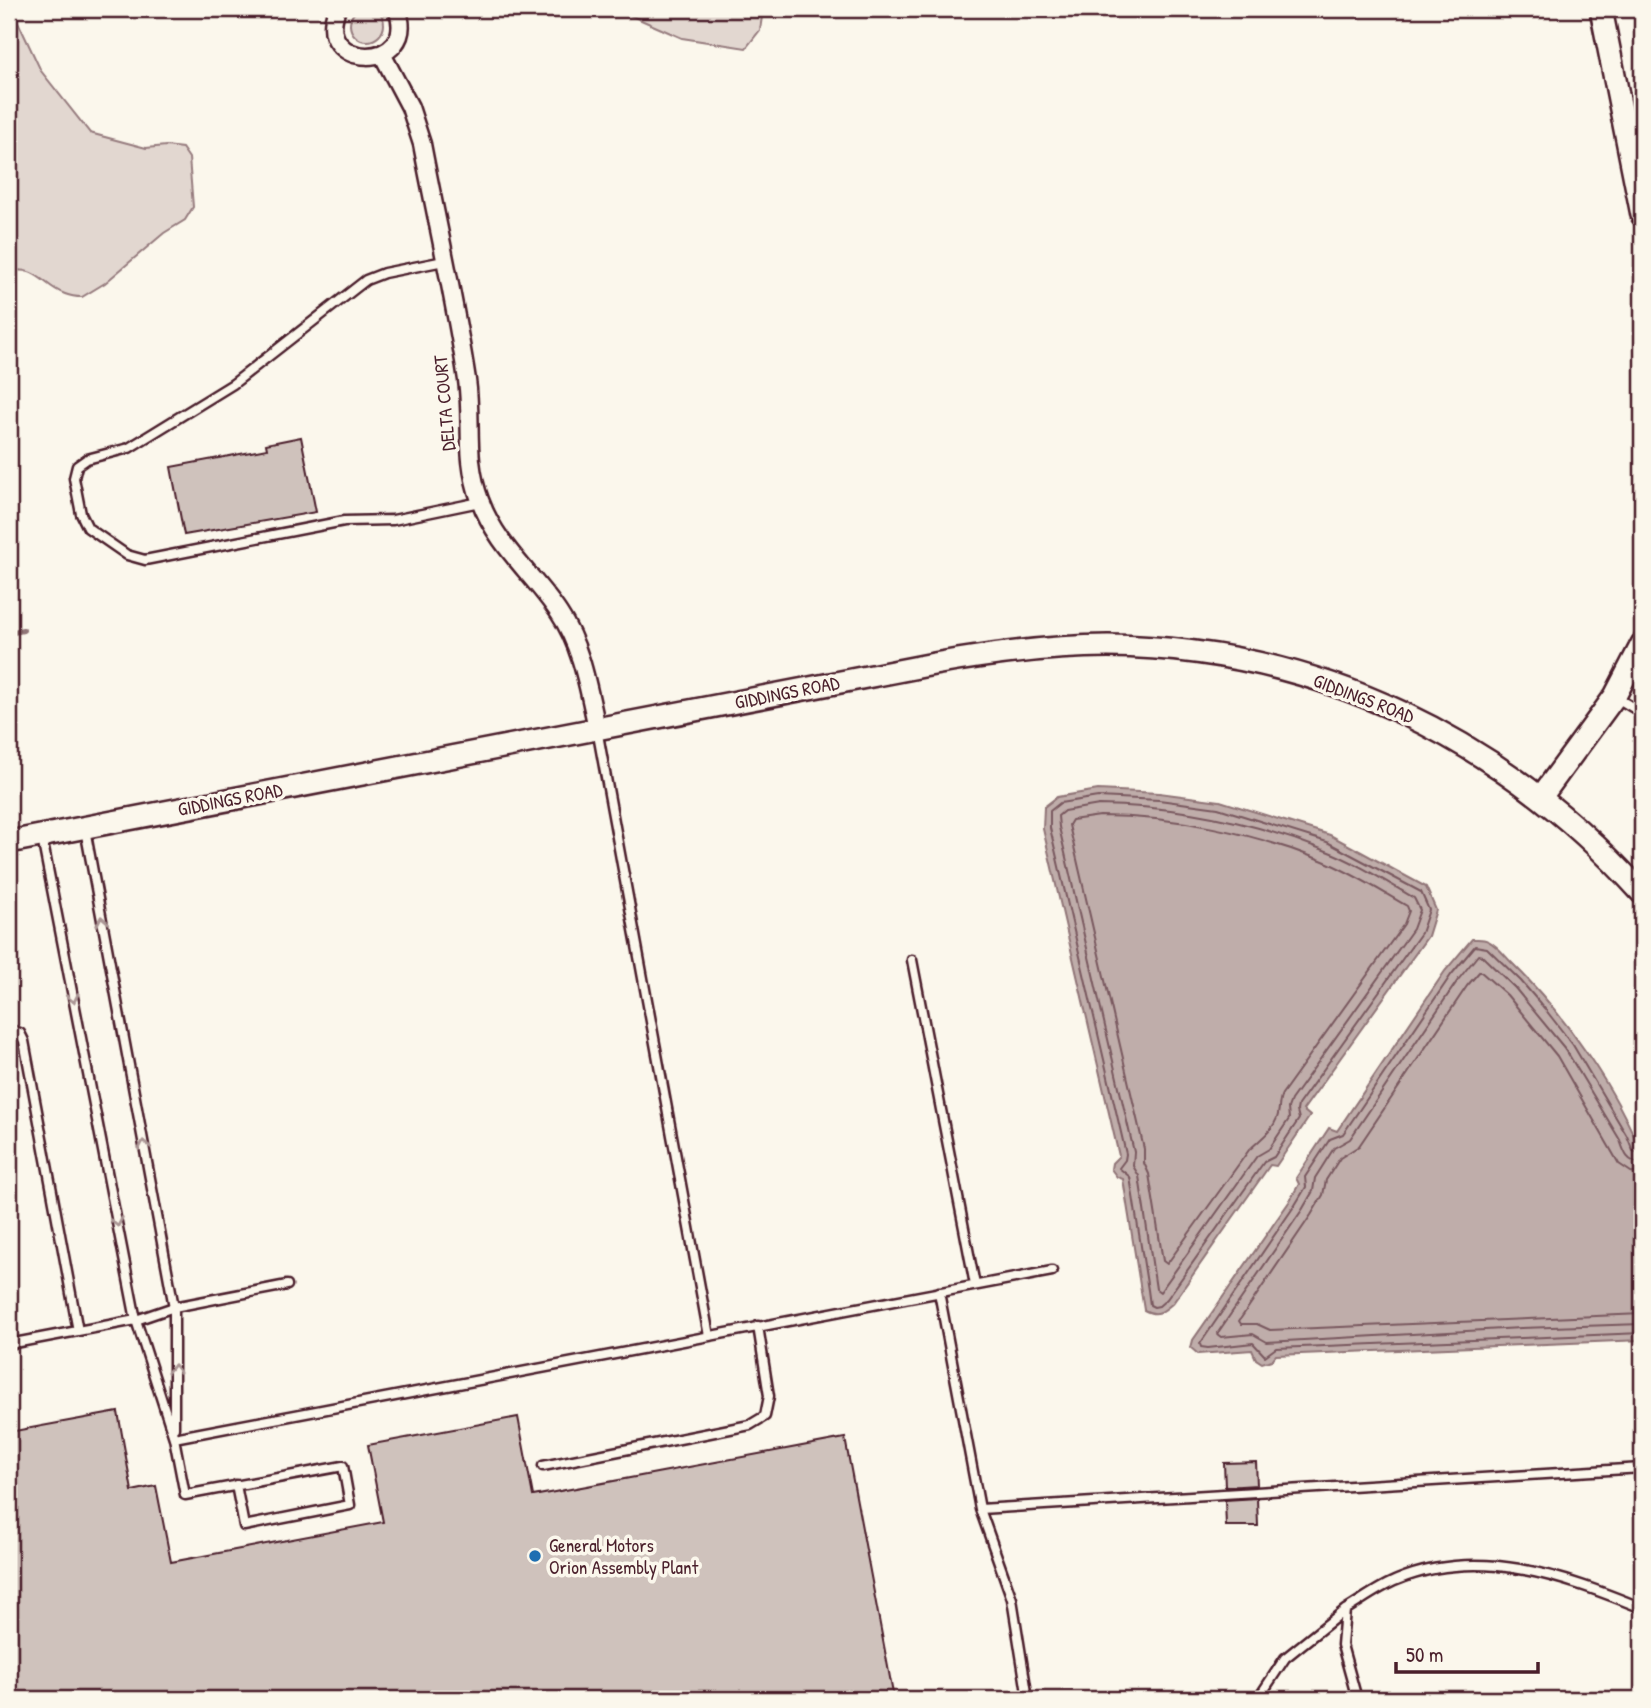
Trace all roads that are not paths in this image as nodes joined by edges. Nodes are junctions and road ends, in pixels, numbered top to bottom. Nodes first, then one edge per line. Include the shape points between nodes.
1 (337, 9) edge
2 (397, 9) edge
3 (1601, 9) edge
4 (383, 54) junction
5 (1642, 215) edge
6 (444, 261) junction
7 (480, 502) junction
8 (1642, 644) edge
9 (1615, 696) junction
10 (1642, 713) edge
11 (597, 728) junction
12 (1541, 797) junction
13 (85, 827) junction
14 (41, 835) junction
15 (9, 842) edge
16 (1642, 893) edge
17 (912, 960) dead end
18 (9, 1029) edge
19 (1052, 1271) dead end
20 (287, 1285) dead end
21 (975, 1285) junction
22 (939, 1292) junction
23 (174, 1307) junction
24 (136, 1320) junction
25 (758, 1326) junction
26 (78, 1331) junction
27 (709, 1336) junction
28 (9, 1343) edge
29 (174, 1438) junction
30 (543, 1465) dead end
31 (1642, 1468) edge
32 (236, 1485) junction
33 (980, 1509) junction
34 (1642, 1608) edge
35 (1345, 1610) junction
36 (1028, 1699) edge
37 (1258, 1699) edge
38 (1357, 1699) edge

1 - 4 street via 335,33 347,51 360,57
2 - 4 street via 398,38
3 - 5 main road
4 - 6 street, DELTA COURT via 417,126
6 - 7 street, DELTA COURT via 467,381 468,452
6 - 7 lane via 366,280 242,379 129,448 81,462 74,478 88,528 127,555 145,560 344,521 393,520
7 - 11 street, DELTA COURT via 502,543 569,630 584,667
8 - 9 main road
9 - 10 lane
9 - 12 main road
11 - 12 main road, GIDDINGS ROAD via 985,655 1079,647 1157,648 1261,664 1363,695 1466,745
11 - 13 main road, GIDDINGS ROAD
11 - 27 lane
12 - 16 main road, GIDDINGS ROAD via 1594,842
13 - 14 main road, GIDDINGS ROAD
23 -> 13 lane
14 - 15 main road, GIDDINGS ROAD
14 -> 24 lane
17 - 21 lane
18 - 26 lane via 20,1033 24,1041
19 - 21 lane
20 - 23 lane
21 - 22 lane
22 - 25 lane
22 - 33 lane
23 - 24 lane
29 -> 23 lane
24 - 26 lane
24 - 29 lane
25 - 27 lane
25 - 30 lane via 769,1396 765,1416 750,1425
26 - 28 lane
27 - 29 lane
29 - 32 lane via 185,1495
31 - 33 lane
32 - 32 lane via 343,1466 350,1505 244,1526
33 - 36 lane via 1012,1599
34 - 35 lane via 1551,1574 1476,1563 1396,1580
35 - 37 lane via 1285,1658
35 - 38 lane via 1342,1645

